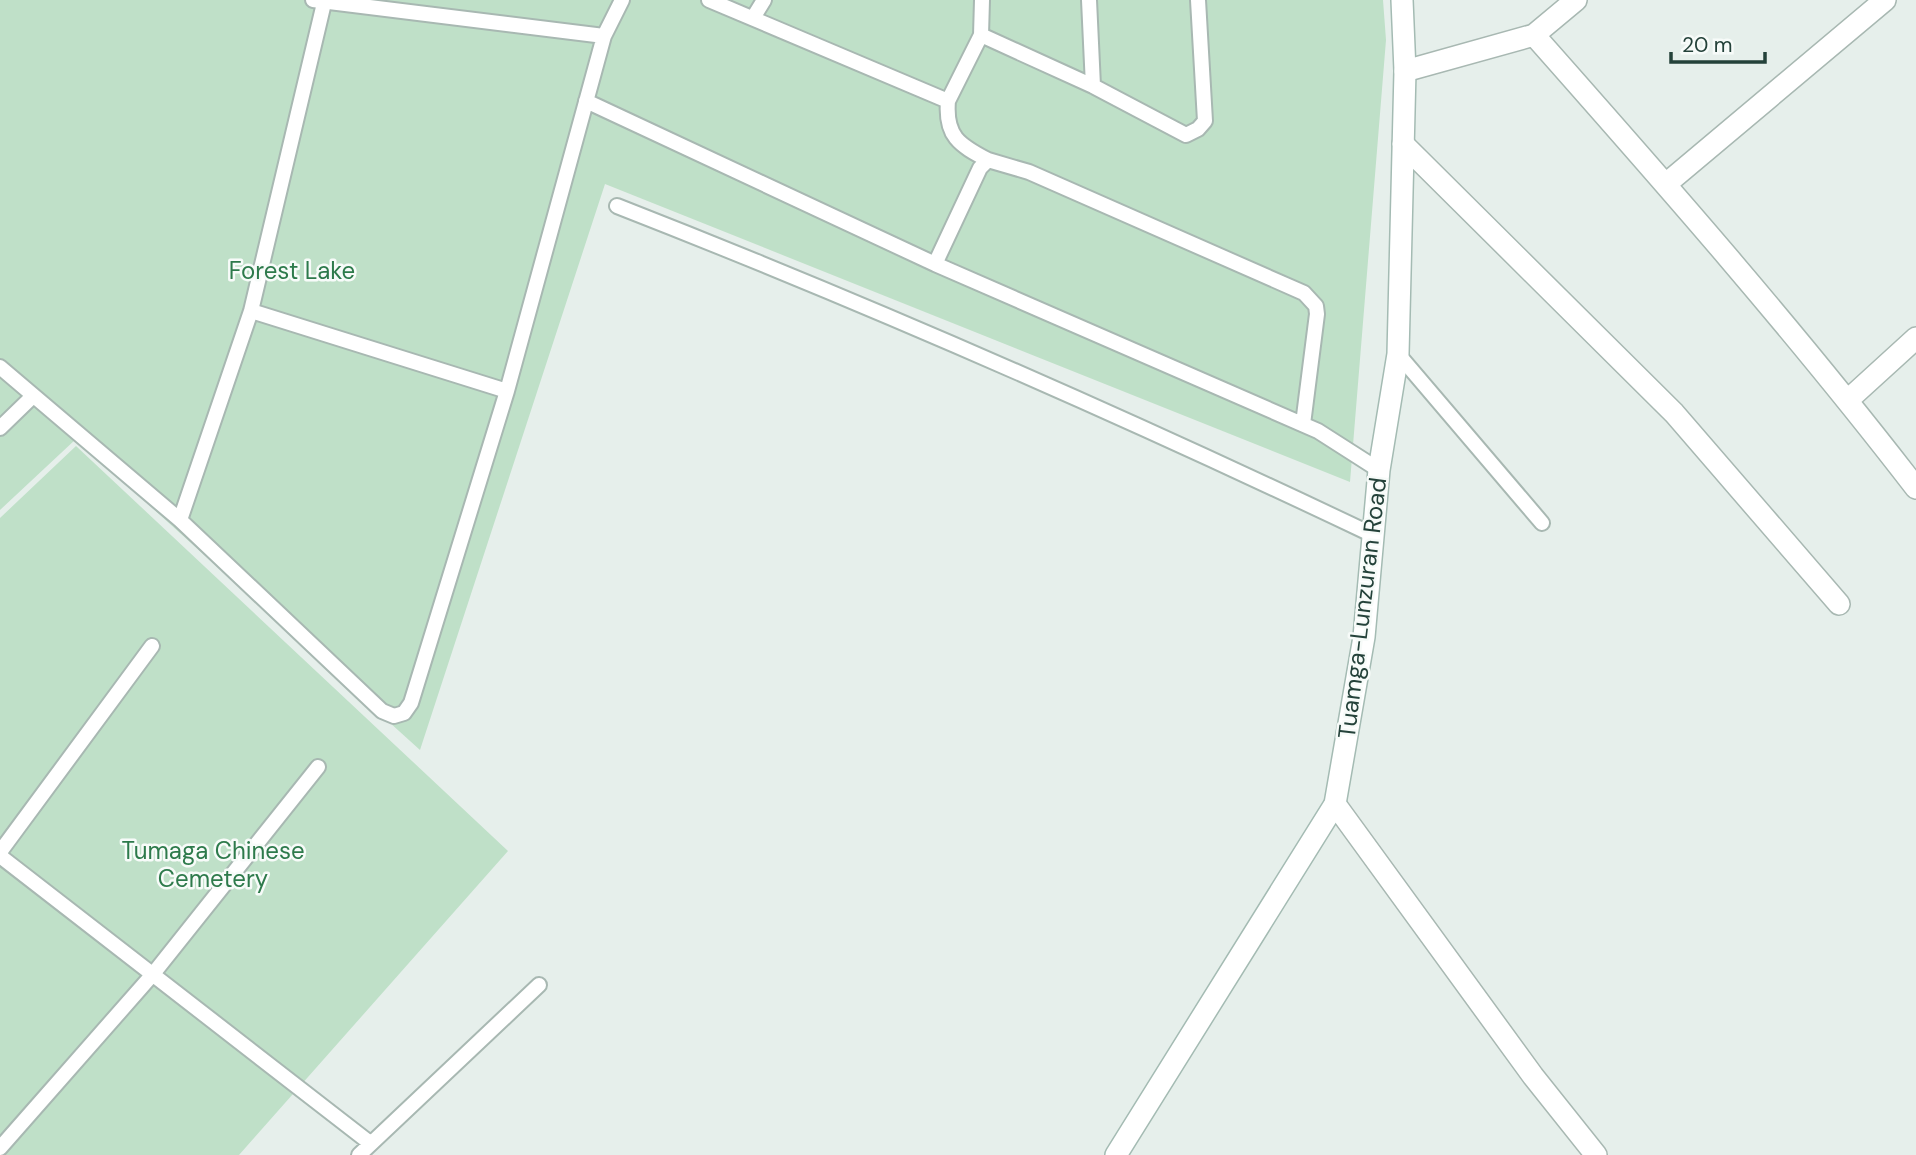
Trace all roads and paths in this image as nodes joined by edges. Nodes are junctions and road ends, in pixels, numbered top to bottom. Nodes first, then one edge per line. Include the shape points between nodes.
1 (622, 0) edge
2 (709, 0) edge
3 (764, 0) edge
4 (982, 0) edge
5 (1089, 0) edge
6 (1198, 0) edge
7 (1402, 0) edge
8 (1576, 0) edge
9 (1885, 0) edge
10 (319, 1) edge
11 (753, 18) junction
12 (981, 35) junction
13 (1534, 35) junction
14 (604, 36) junction
15 (1405, 71) junction
16 (1093, 86) junction
17 (586, 101) junction
18 (948, 101) junction
19 (1403, 144) junction
20 (988, 160) junction
21 (1666, 184) junction
22 (617, 206) dead end
23 (936, 264) junction
24 (251, 311) junction
25 (1916, 338) edge
26 (1398, 354) junction
27 (0, 367) edge
28 (507, 391) junction
29 (33, 396) junction
30 (1848, 400) junction
31 (1303, 424) junction
32 (0, 428) edge
33 (1380, 470) junction
34 (1916, 488) edge
35 (180, 520) junction
36 (1542, 523) dead end
37 (1373, 535) junction
38 (1839, 604) dead end
39 (152, 646) dead end
40 (318, 767) dead end
41 (1335, 804) junction
42 (0, 854) edge
43 (153, 974) junction
44 (539, 985) dead end
45 (370, 1143) junction
46 (0, 1148) edge
47 (359, 1155) edge
48 (1116, 1155) edge
49 (1596, 1155) edge

1 - 14 lane
2 - 11 lane
3 - 11 lane
4 - 12 lane
5 - 16 lane
6 - 16 lane via 1205,121 1198,129 1186,135 1177,132
7 - 15 street, Tuamga-Lunzuran Road
8 - 13 street
9 - 21 street
10 - 14 lane
10 - 24 lane
11 - 18 lane
12 - 16 lane
12 - 18 lane
13 - 15 street
13 - 21 street
14 - 17 lane
15 - 19 street, Tuamga-Lunzuran Road
17 - 23 lane
17 - 28 lane
18 - 20 lane via 946,119 953,134 964,148
19 - 26 street, Tuamga-Lunzuran Road
19 - 38 street via 1674,413
20 - 23 lane via 980,168
20 - 31 lane via 1028,172 1304,293 1317,314
21 - 30 street
22 - 37 lane via 736,252 1150,430
23 - 31 lane
24 - 28 lane
24 - 35 lane
25 - 30 street
26 - 33 street, Tuamga-Lunzuran Road
26 - 36 lane
27 - 29 lane
28 - 35 lane via 411,704 404,713 394,716 382,711
29 - 32 lane
29 - 35 lane
30 - 34 street
31 - 33 lane
33 - 37 street, Tuamga-Lunzuran Road
37 - 41 street, Tuamga-Lunzuran Road via 1364,638
39 - 42 lane
40 - 43 lane
41 - 48 street, Tuamga-Lunzuran Road
41 - 49 street
42 - 43 lane
43 - 45 lane
43 - 46 lane
44 - 45 lane
45 - 47 lane

